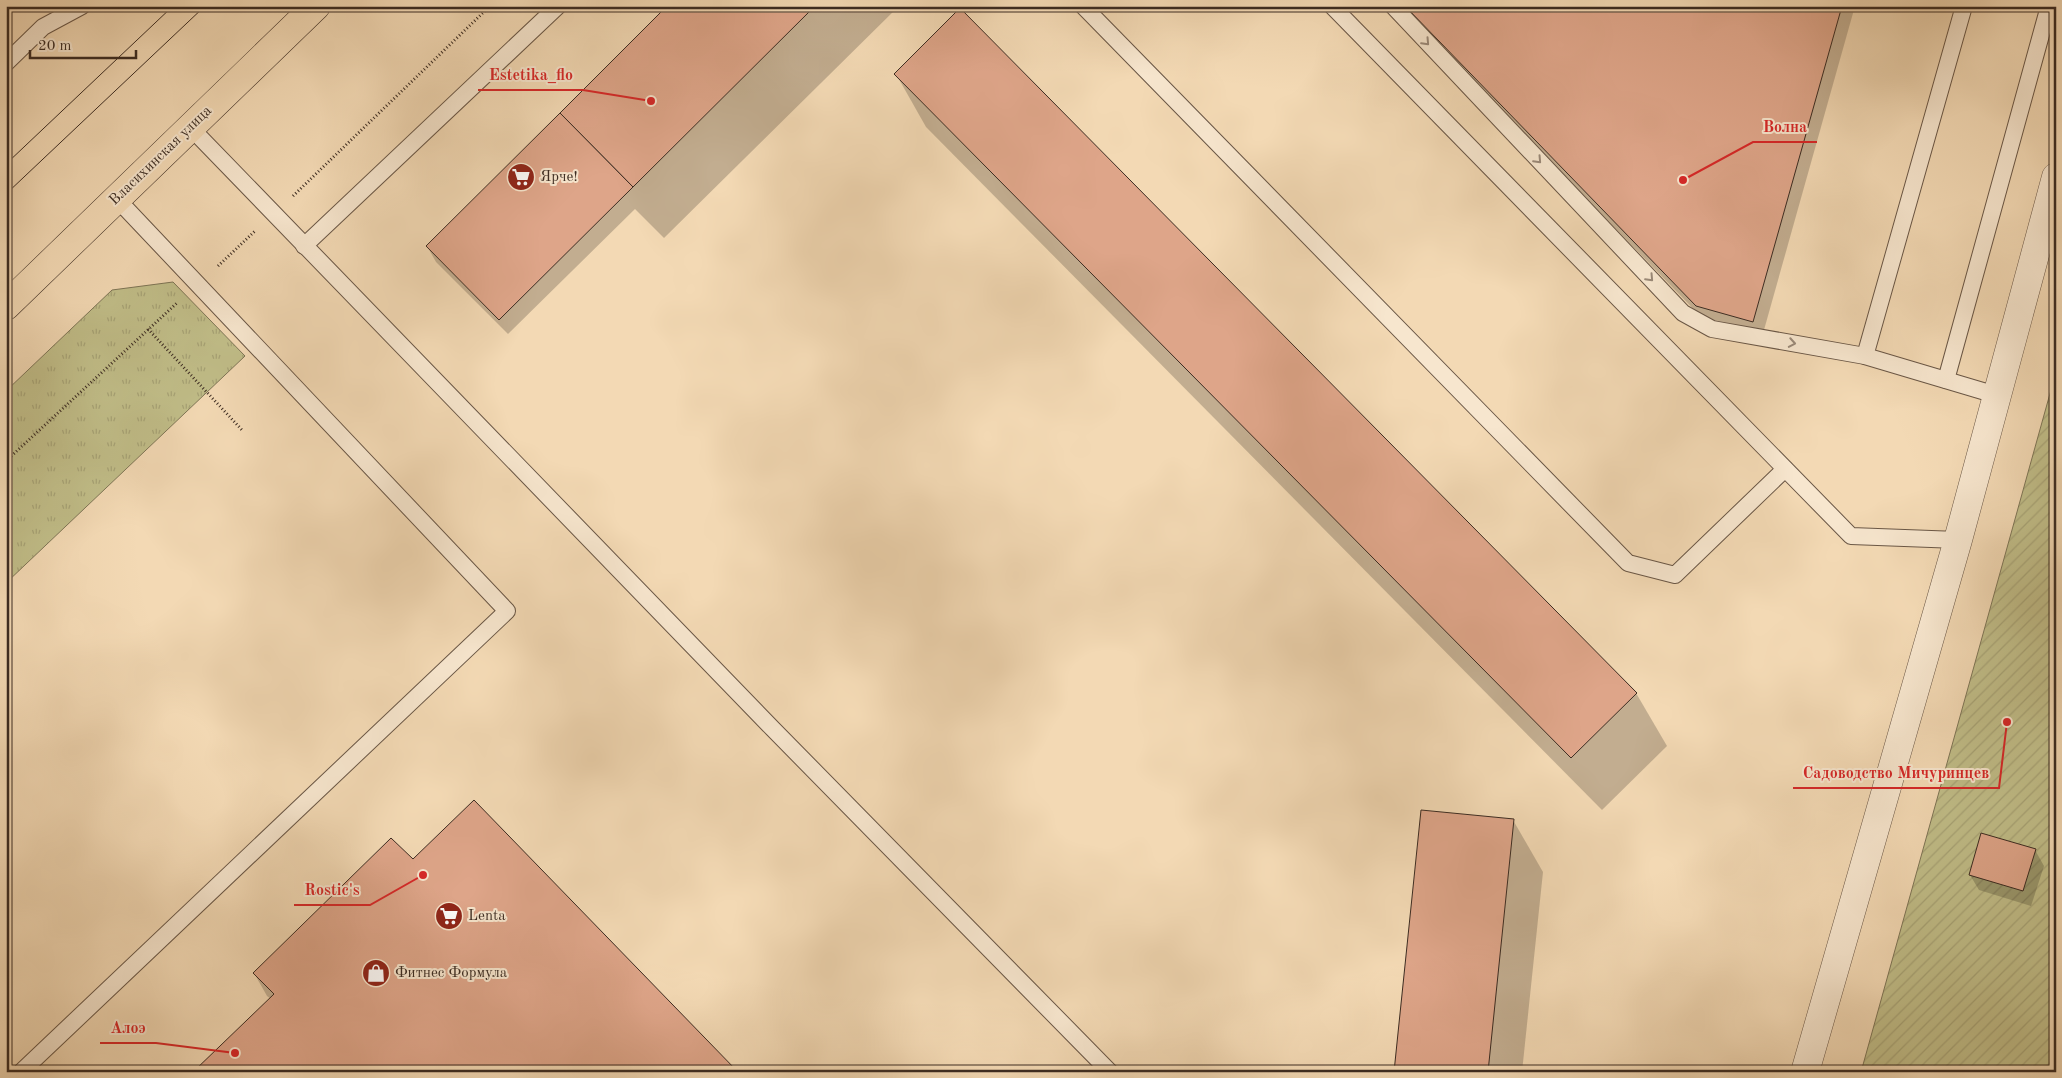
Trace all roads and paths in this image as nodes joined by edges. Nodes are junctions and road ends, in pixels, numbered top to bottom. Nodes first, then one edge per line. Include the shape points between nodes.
1 (82, 6) edge
2 (316, 6) edge
3 (490, 6) edge
4 (558, 6) edge
5 (1083, 6) edge
6 (1332, 6) edge
7 (1393, 6) edge
8 (1964, 6) edge
9 (2049, 6) edge
10 (6, 62) edge
11 (191, 128) junction
12 (2056, 177) edge
13 (117, 199) junction
14 (274, 214) junction
15 (304, 246) junction
16 (198, 284) junction
17 (6, 306) edge
18 (148, 329) junction
19 (1864, 356) junction
20 (1946, 380) junction
21 (1996, 395) junction
22 (242, 430) dead end
23 (6, 462) edge
24 (1785, 469) junction
25 (1958, 540) junction
26 (21, 1072) edge
27 (1110, 1072) edge
28 (1805, 1072) edge

1 - 10 lane via 43,27
2 - 11 highway, Власихинская улица
3 - 14 path
4 - 15 lane
5 - 24 lane via 1628,563 1676,575
6 - 24 lane
7 -> 19 lane via 1683,313 1712,329
8 - 19 lane
9 - 20 lane
11 - 13 highway, Власихинская улица
11 - 14 lane
12 - 21 street
13 - 16 lane
13 - 17 highway, Власихинская улица
14 - 15 lane
14 - 16 path
15 - 27 lane
16 - 18 path
16 - 26 lane via 507,611
18 - 22 path
18 - 23 path
19 - 20 lane
20 - 21 lane
21 - 25 street
24 - 25 lane via 1850,536
25 - 28 street

